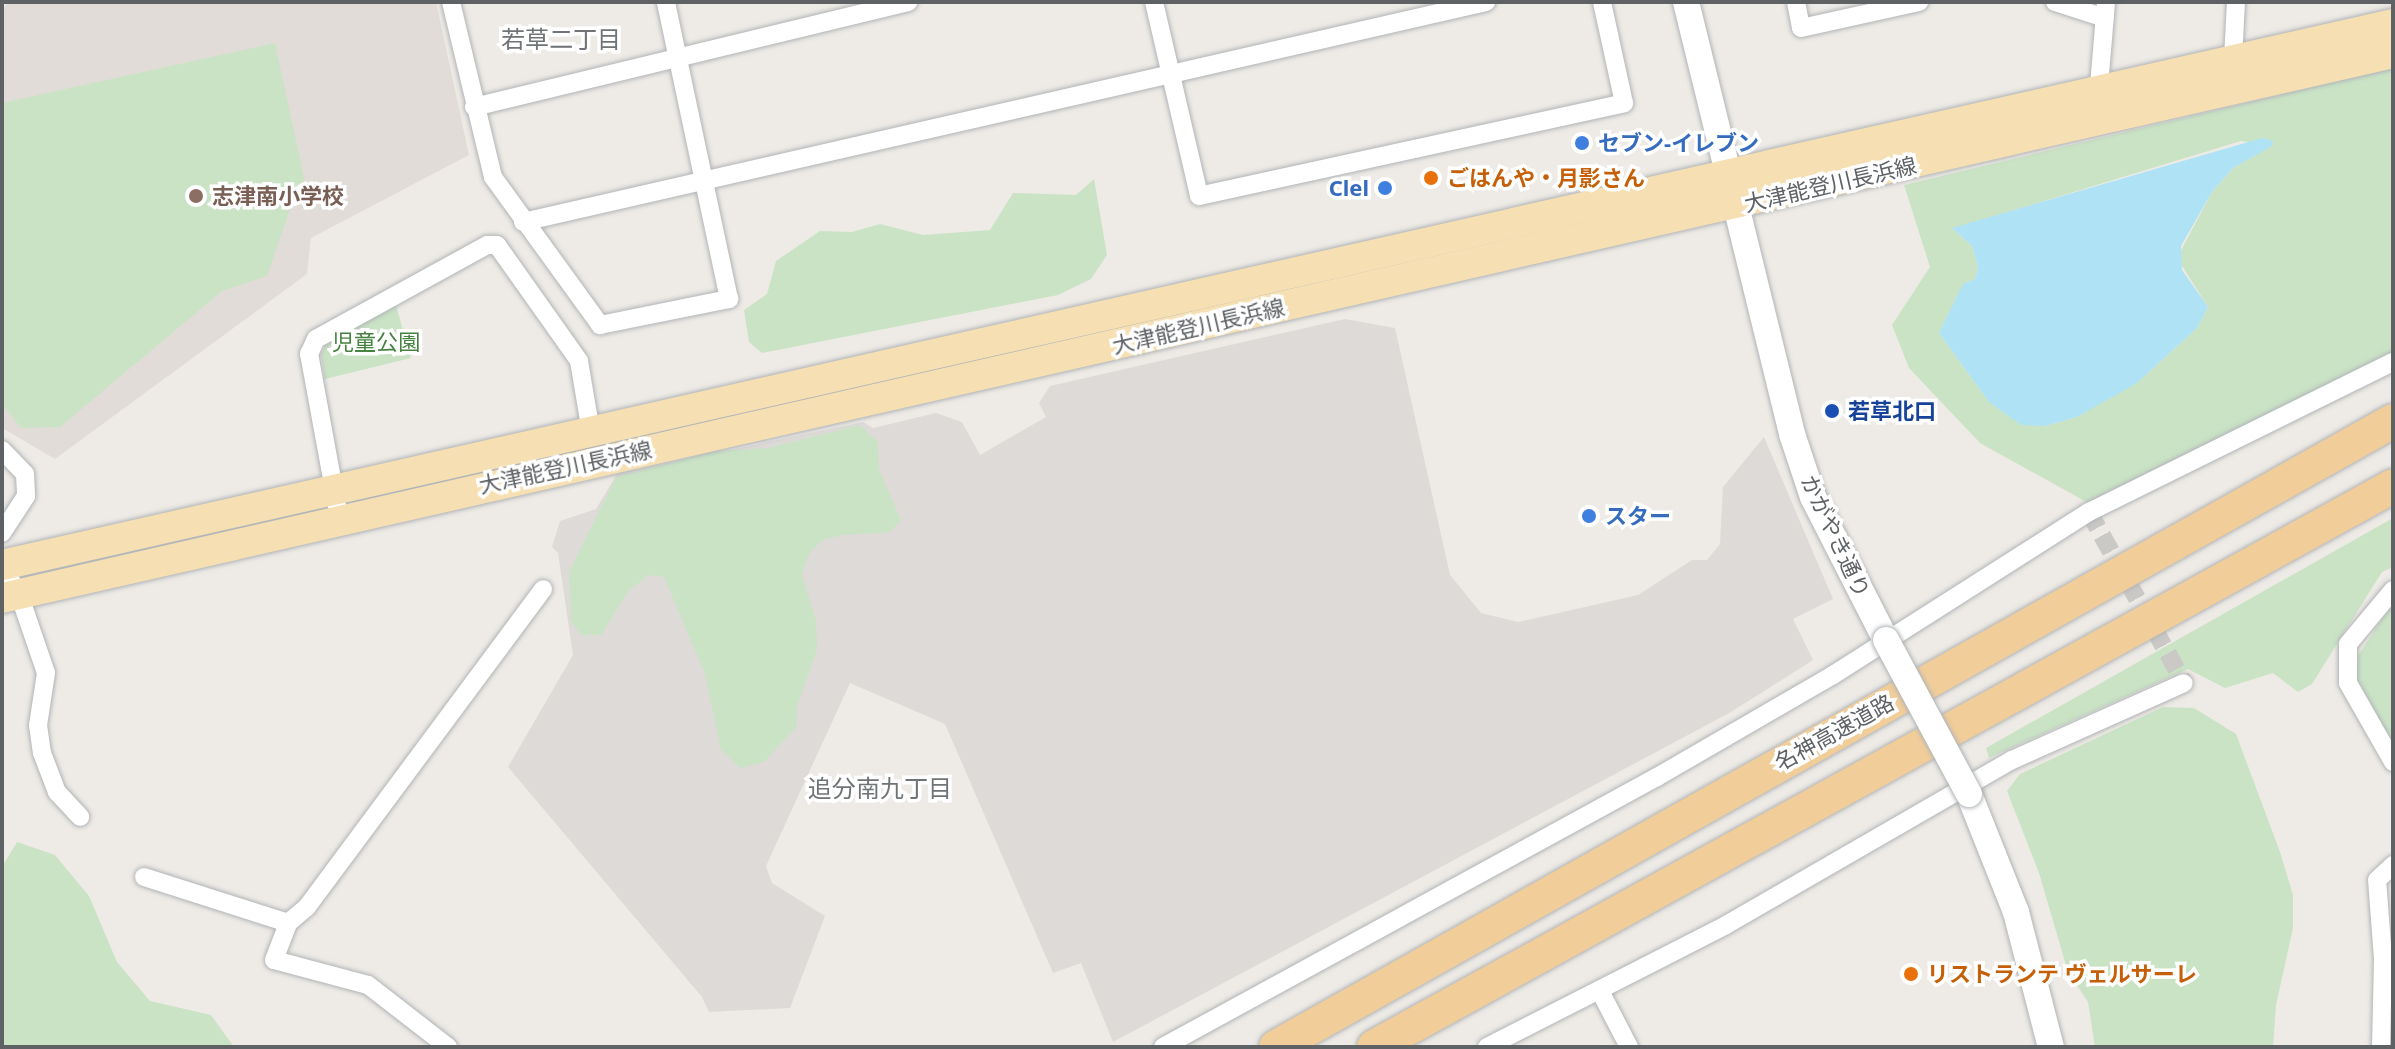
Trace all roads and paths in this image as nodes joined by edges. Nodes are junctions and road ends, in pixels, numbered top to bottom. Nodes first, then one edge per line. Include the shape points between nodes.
1 (451, 2) edge
2 (666, 2) edge
3 (909, 2) edge
4 (1154, 2) edge
5 (1486, 2) edge
6 (1602, 2) edge
7 (1686, 2) edge
8 (1796, 2) edge
9 (1919, 2) edge
10 (2055, 2) edge
11 (2236, 2) edge
12 (2106, 10) edge
13 (2393, 24) edge
14 (2393, 53) edge
15 (678, 54) junction
16 (2233, 59) junction
17 (1169, 74) junction
18 (2099, 86) junction
19 (474, 107) junction
20 (1725, 172) junction
21 (706, 176) junction
22 (1732, 205) junction
23 (523, 222) junction
24 (2393, 362) edge
25 (2393, 421) edge
26 (591, 432) junction
27 (2, 450) edge
28 (2393, 486) edge
29 (336, 503) junction
30 (2, 533) edge
31 (2, 565) edge
32 (543, 589) dead end
33 (2393, 590) edge
34 (10, 596) edge
35 (2184, 683) dead end
36 (2393, 762) edge
37 (80, 817) dead end
38 (2393, 865) edge
39 (144, 877) dead end
40 (288, 923) junction
41 (1600, 991) junction
42 (448, 1047) edge
43 (1163, 1047) edge
44 (1276, 1047) edge
45 (1374, 1047) edge
46 (1487, 1047) edge
47 (1629, 1047) edge
48 (2051, 1047) edge
49 (2381, 1047) edge

1 - 19 street
2 - 15 street
3 - 15 street
4 - 17 street
5 - 17 street
6 - 17 street via 1624,103 1199,196
7 - 20 street, かがやき通り
8 - 9 street via 1801,28
10 - 12 street
11 - 16 street
12 - 18 street
13 - 16 main road, 大津能登川長浜線
14 - 22 main road, 大津能登川長浜線
15 - 19 street
15 - 21 street
16 - 18 main road, 大津能登川長浜線
17 - 21 street
18 - 20 main road, 大津能登川長浜線
19 - 23 street via 493,177
20 - 22 street, かがやき通り
20 - 26 main road, 大津能登川長浜線
21 - 23 street
21 - 23 street via 729,299 600,325
22 - 29 main road, 大津能登川長浜線
22 - 48 street, かがやき通り, bridge via 1813,497 1969,794 2016,912
24 - 43 street via 2089,512 1833,675 1671,769
25 - 44 highway, 名神高速道路
26 - 29 main road, 大津能登川長浜線
26 - 29 street via 579,361 497,245 487,245 316,339 309,354
27 - 30 street via 25,474 26,496
28 - 45 highway
29 - 31 main road, 大津能登川長浜線
29 - 34 main road, 大津能登川長浜線
31 - 34 street
32 - 40 street via 307,907
33 - 36 street via 2348,644 2348,683
34 - 37 street via 46,673 38,725 42,753 57,792
35 - 41 street via 2012,760 1833,866
38 - 49 street via 2377,880 2383,959
39 - 40 street
40 - 42 street via 274,960 368,985
41 - 46 street
41 - 47 street

